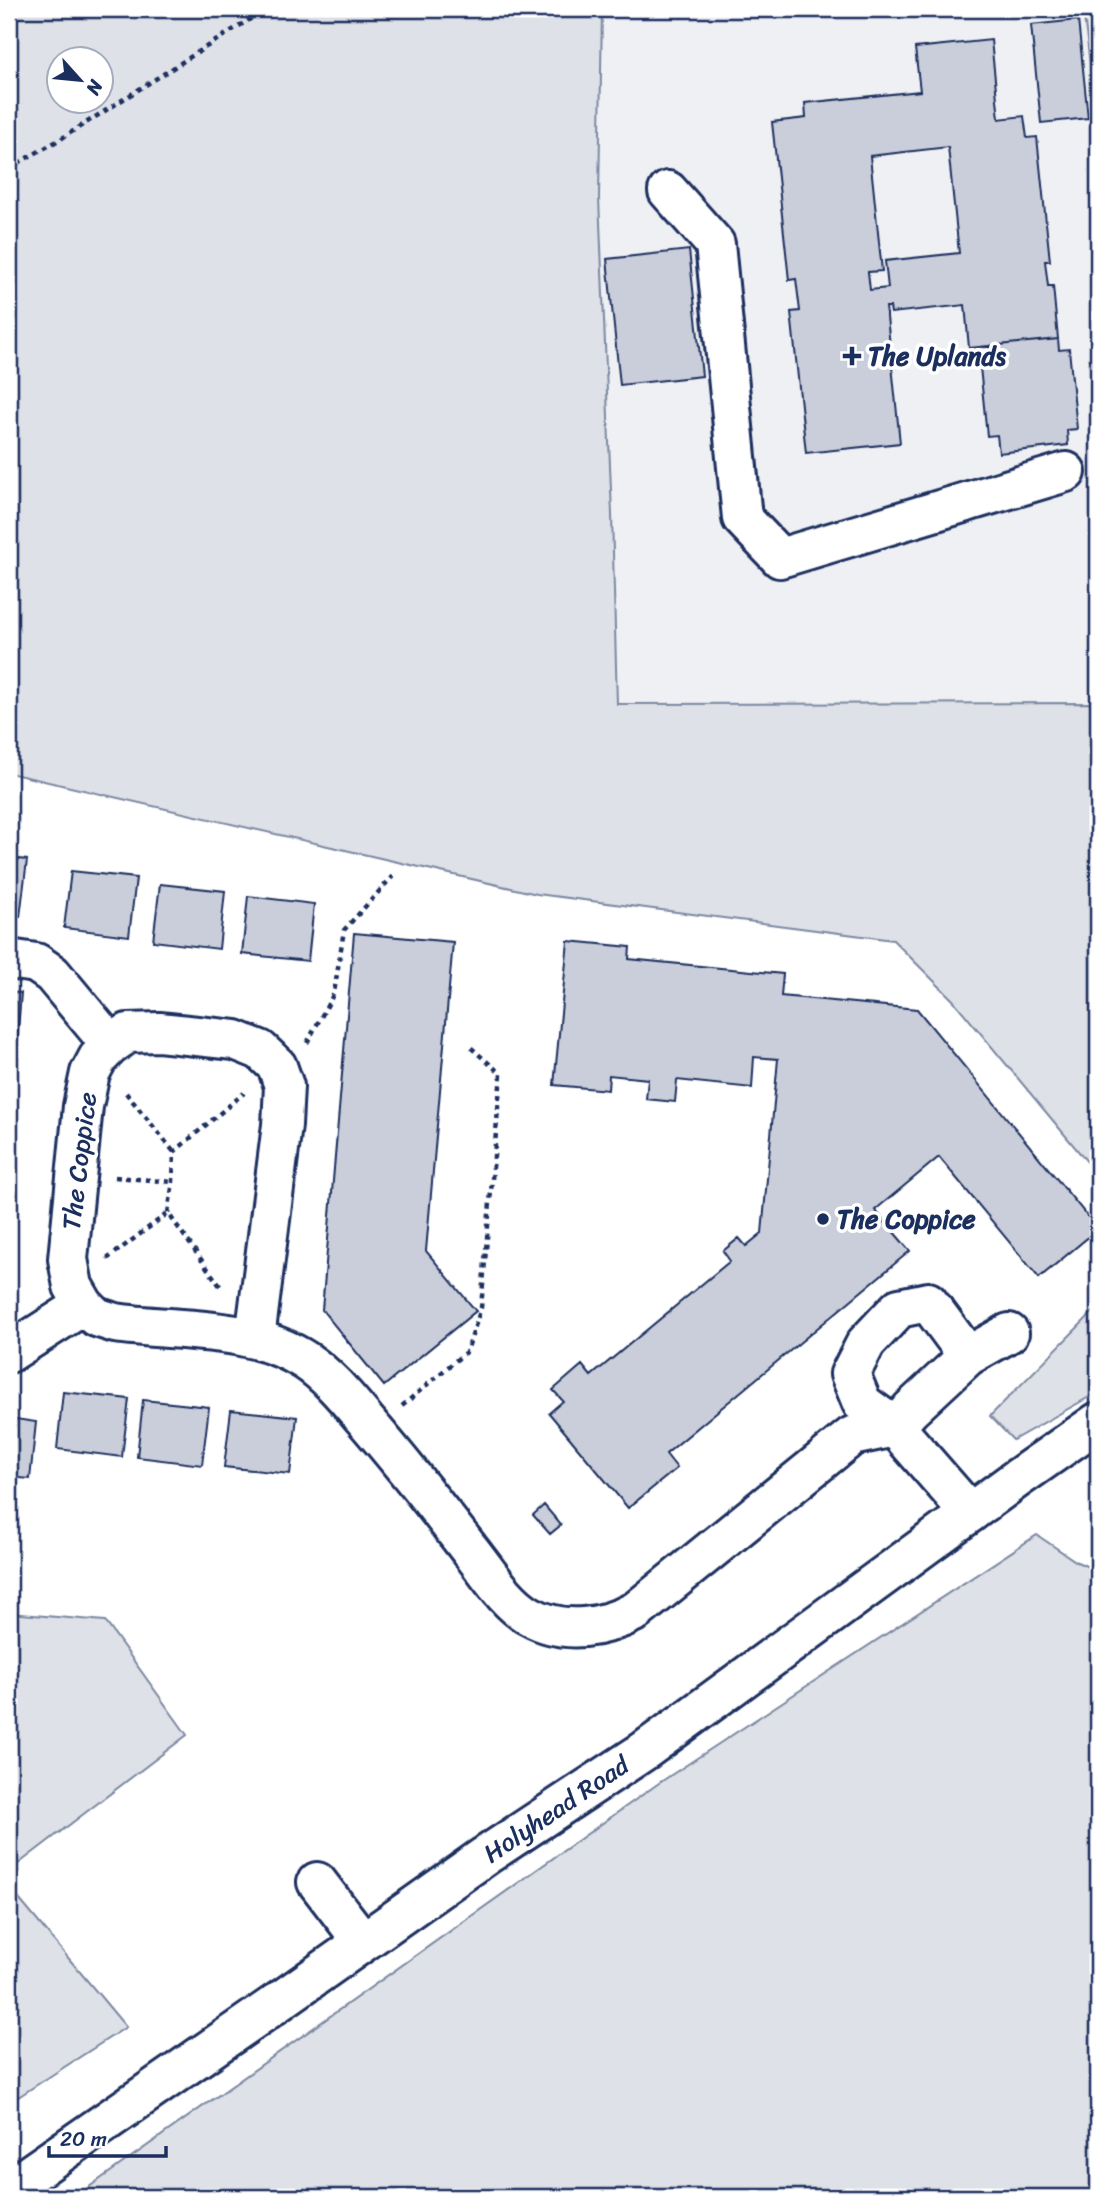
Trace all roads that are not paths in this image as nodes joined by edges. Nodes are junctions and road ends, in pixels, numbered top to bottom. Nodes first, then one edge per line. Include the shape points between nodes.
1 (668, 191) dead end
2 (1066, 472) dead end
3 (9, 959) edge
4 (104, 1051) junction
5 (78, 1295) junction
6 (1009, 1334) dead end
7 (255, 1338) junction
8 (9, 1353) edge
9 (968, 1356) junction
10 (1098, 1422) edge
11 (895, 1427) junction
12 (970, 1513) junction
13 (317, 1882) dead end
14 (363, 1942) junction
15 (9, 2189) edge

1 - 2 street via 715,244 742,518 780,558
3 - 4 street via 36,963 52,974
4 - 5 street, The Coppice via 90,1073 75,1173 68,1259
4 - 7 street via 128,1032 159,1032 235,1040 260,1050 277,1066 284,1086 282,1125
5 - 7 street via 96,1317 115,1323
5 - 8 street
6 - 9 street
7 - 11 street via 309,1363 342,1393 505,1595 529,1616 553,1625 595,1627 636,1611 852,1437
9 - 11 street
9 - 11 street via 928,1302 900,1308 866,1343 850,1374 862,1403
10 - 12 street, Holyhead Road
11 - 12 street
12 - 14 street, Holyhead Road via 644,1751
13 - 14 street
14 - 15 street, Holyhead Road

